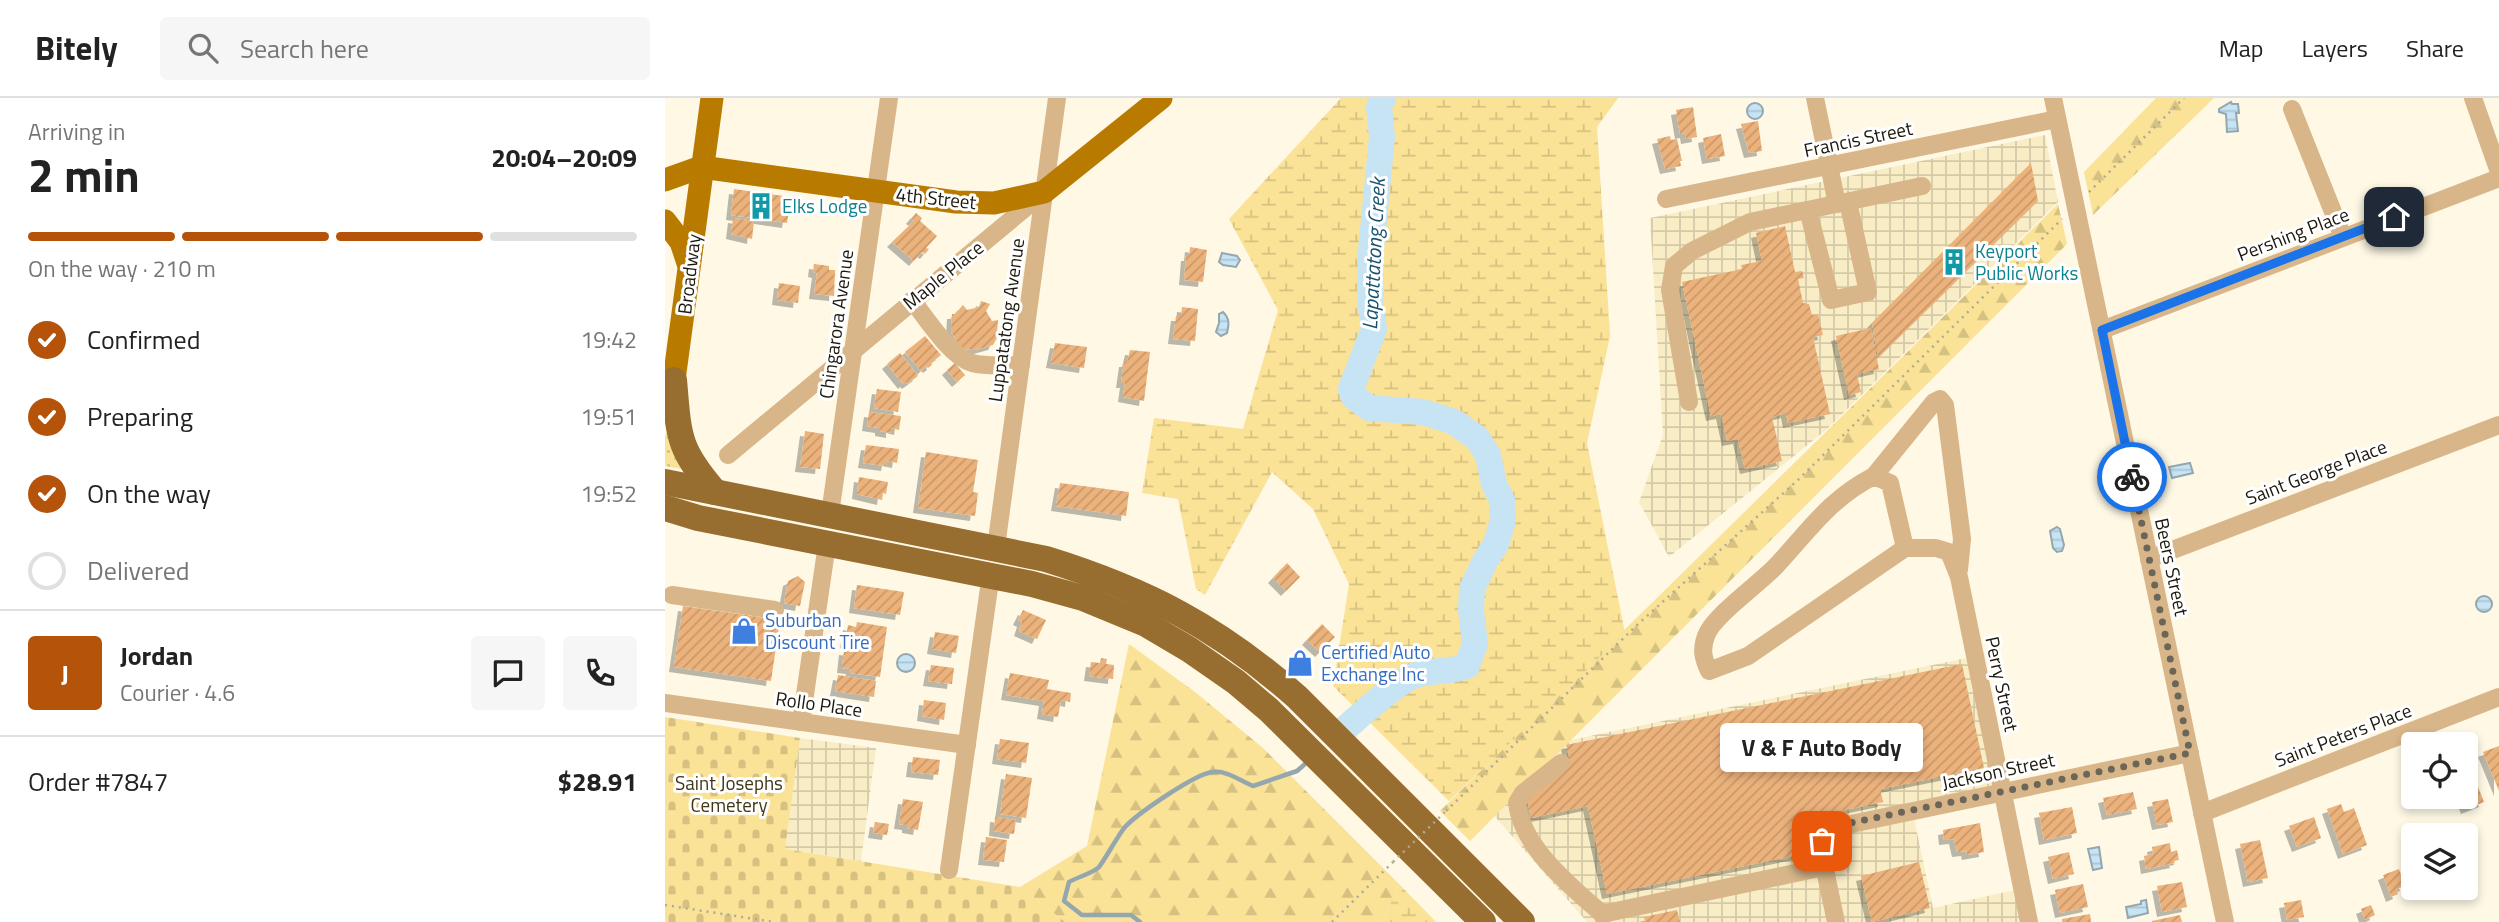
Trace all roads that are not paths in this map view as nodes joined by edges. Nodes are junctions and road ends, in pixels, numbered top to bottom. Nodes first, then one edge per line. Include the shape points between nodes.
1 (712, 98) edge
2 (889, 98) edge
3 (1057, 98) edge
4 (1161, 98) edge
5 (1815, 98) edge
6 (2053, 98) edge
7 (2473, 98) edge
8 (2292, 109) dead end
9 (2057, 119) junction
10 (1829, 166) junction
11 (701, 167) junction
12 (2499, 172) edge
13 (2499, 178) edge
14 (665, 180) edge
15 (1922, 186) dead end
16 (876, 192) junction
17 (1044, 192) junction
18 (1666, 199) dead end
19 (1843, 203) junction
20 (1808, 210) junction
21 (665, 221) edge
22 (2343, 237) junction
23 (690, 268) junction
24 (912, 300) junction
25 (2102, 330) junction
26 (854, 348) junction
27 (1021, 365) junction
28 (674, 380) junction
29 (1689, 402) dead end
30 (665, 411) edge
31 (2499, 425) edge
32 (728, 455) dead end
33 (1874, 476) junction
34 (665, 482) edge
35 (715, 492) junction
36 (665, 508) edge
37 (830, 514) junction
38 (698, 518) junction
39 (665, 526) edge
40 (827, 544) junction
41 (996, 547) junction
42 (1905, 548) junction
43 (2149, 559) junction
44 (991, 574) junction
45 (1959, 577) junction
46 (672, 595) dead end
47 (775, 610) dead end
48 (2499, 697) edge
49 (665, 704) edge
50 (801, 722) junction
51 (967, 745) junction
52 (2190, 753) junction
53 (1561, 764) dead end
54 (2003, 792) junction
55 (2202, 813) junction
56 (1824, 867) junction
57 (949, 870) dead end
58 (1483, 922) edge
59 (1522, 922) edge
60 (1836, 922) edge
61 (2029, 922) edge
62 (2225, 922) edge

1 - 11 main road, Broadway
2 - 16 street, Chingarora Avenue
3 - 17 street, Luppatatong Avenue
4 - 17 main road, Maple Place
5 - 10 street
6 - 9 street, Beers Street
7 - 12 street
8 - 22 street
9 - 10 street, Francis Street
9 - 25 street, Beers Street
10 - 18 street, Francis Street
10 - 19 street
11 - 14 main road
11 - 16 main road, 4th Street
11 - 23 main road, Broadway
13 - 22 street, Pershing Place
15 - 19 street
16 - 17 main road, 4th Street via 994,203
16 - 26 street, Chingarora Avenue
17 - 24 street, Maple Place
17 - 27 street, Luppatatong Avenue
19 - 20 street
19 - 20 street via 1868,292 1831,300
20 - 29 street via 1750,222 1692,251 1674,266 1669,290
21 - 23 main road via 681,242
22 - 25 street, Pershing Place
23 - 28 main road, Broadway
24 - 26 street, Maple Place
24 - 27 street via 956,354 969,362
25 - 43 street, Beers Street
26 - 32 street, Maple Place
26 - 37 street, Chingarora Avenue
27 - 41 street, Luppatatong Avenue
28 - 30 highway
28 - 35 highway via 684,451
31 - 43 street, Saint George Place
33 - 42 street via 1890,483
33 - 42 street via 1850,488 1707,633 1702,656 1709,671 1748,656
33 - 45 street via 1940,399 1945,405 1962,539
34 - 35 highway
35 - 37 highway
36 - 38 highway
37 - 41 highway
38 - 39 highway
38 - 40 highway
40 - 44 highway
40 - 50 street
41 - 59 highway via 1109,580 1194,620 1235,648 1297,697
42 - 45 street via 1949,552
43 - 52 street, Beers Street
44 - 51 street
44 - 58 highway via 1083,598 1146,624 1191,650 1269,709
45 - 54 street, Perry Street
46 - 47 street
48 - 55 street, Saint Peters Place
49 - 50 street, Rollo Place
50 - 51 street, Rollo Place
51 - 57 street
52 - 54 street, Jackson Street
52 - 55 street, Beers Street
53 - 56 street via 1523,793 1518,811 1531,840 1556,873 1602,914
54 - 56 street, Jackson Street via 1838,825 1827,831 1822,841
54 - 61 street, Perry Street
55 - 62 street, Beers Street
56 - 60 street

